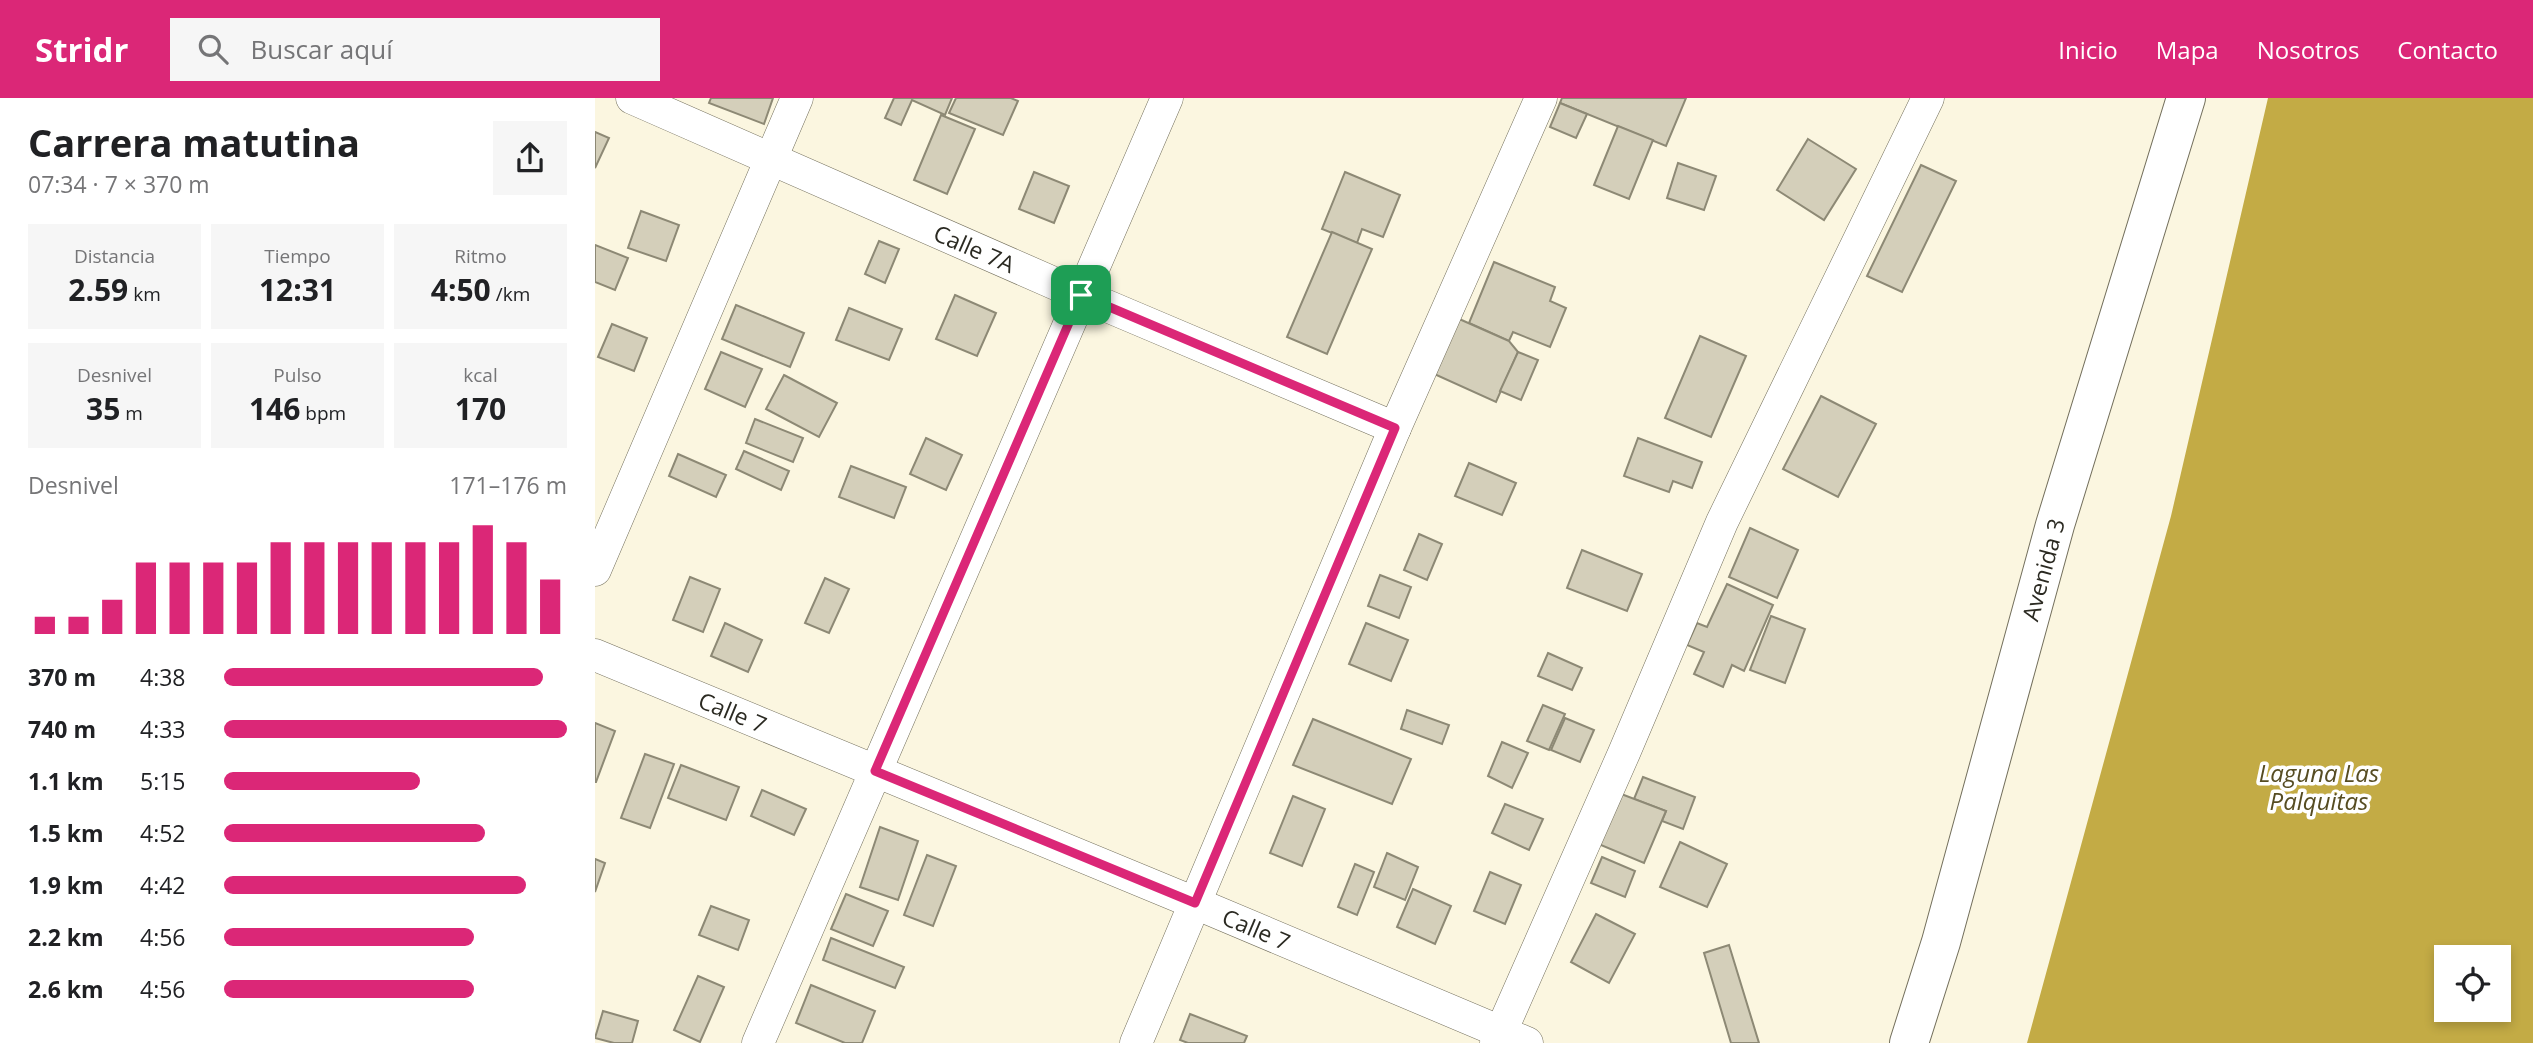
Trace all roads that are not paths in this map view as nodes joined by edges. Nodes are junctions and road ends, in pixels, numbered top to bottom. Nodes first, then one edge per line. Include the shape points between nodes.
1 (632, 98) edge
2 (797, 98) edge
3 (1167, 98) edge
4 (1541, 98) edge
5 (1929, 98) edge
6 (2186, 98) edge
7 (771, 158) junction
8 (1081, 295) junction
9 (1395, 428) junction
10 (595, 570) edge
11 (595, 655) edge
12 (875, 771) junction
13 (1195, 903) junction
14 (1508, 1039) edge
15 (758, 1043) edge
16 (1136, 1043) edge
17 (1909, 1043) edge

1 - 7 street, Calle 7A
2 - 7 street
3 - 8 street
4 - 9 street
5 - 14 street via 1722,522
6 - 17 main road, Avenida 3 via 2055,525
7 - 8 street, Calle 7A
7 - 10 street
8 - 9 street, Calle 7A
8 - 12 street
9 - 13 street
11 - 12 street, Calle 7
12 - 13 street, Calle 7
12 - 15 street
13 - 14 street, Calle 7
13 - 16 street

